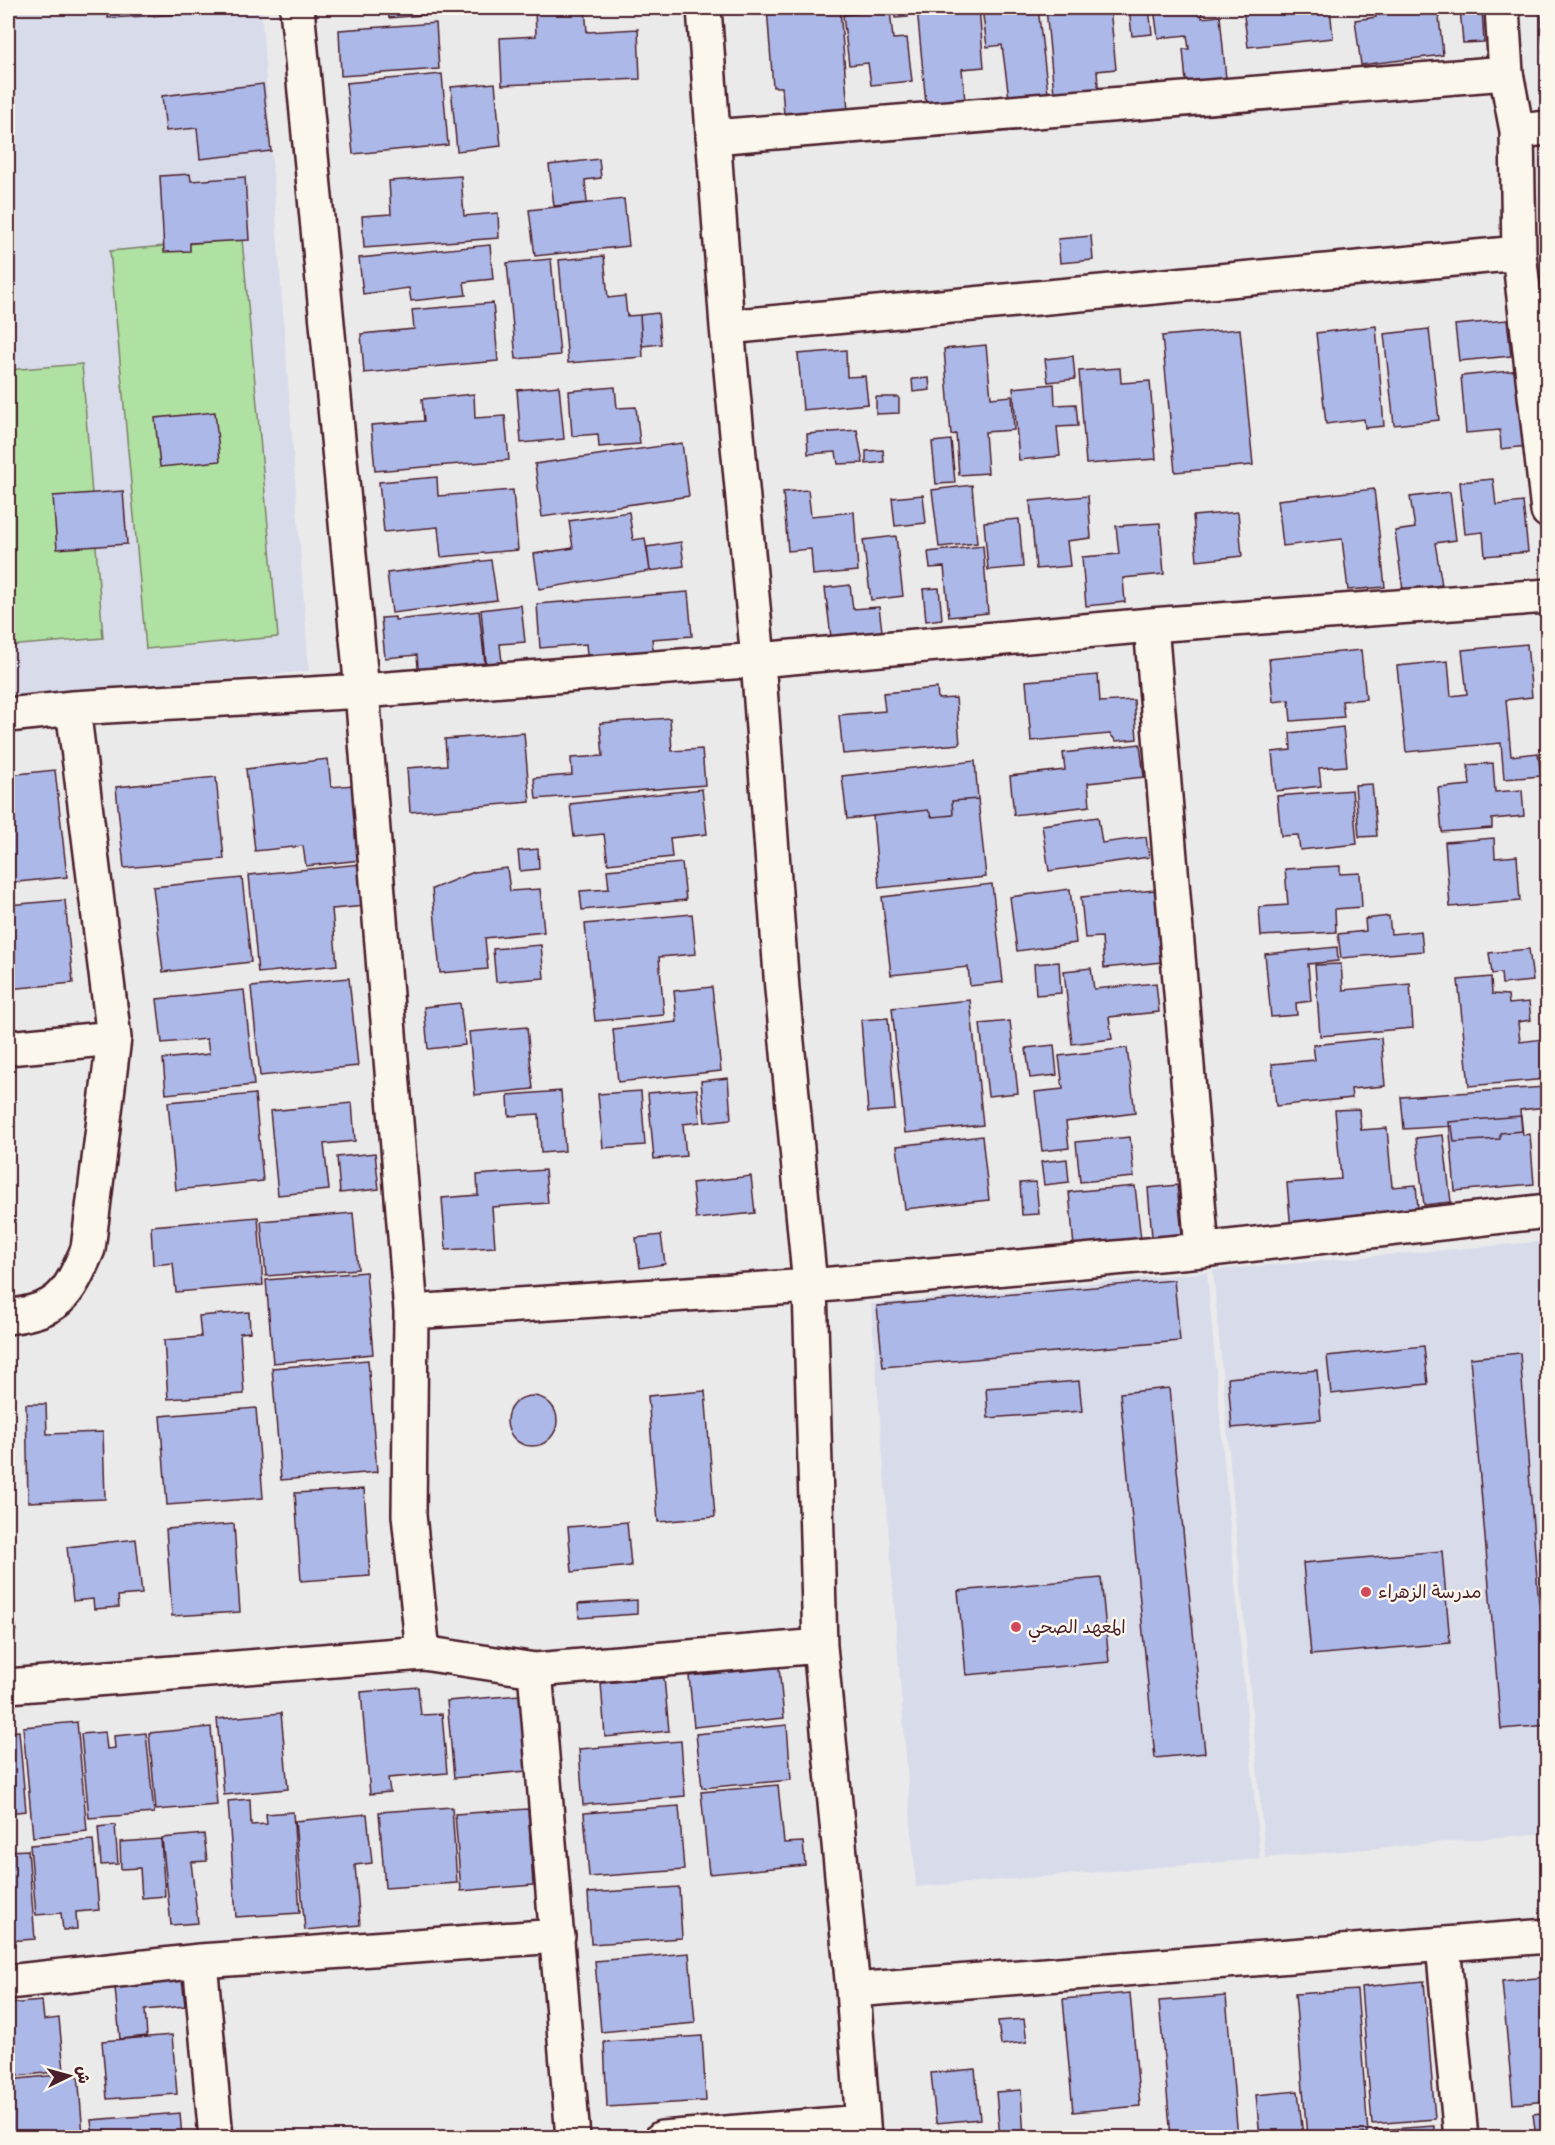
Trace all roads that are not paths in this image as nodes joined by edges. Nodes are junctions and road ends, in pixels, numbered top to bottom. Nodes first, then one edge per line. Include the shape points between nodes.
1 (297, 8) edge
2 (704, 8) edge
3 (1502, 8) edge
4 (1506, 73) junction
5 (1532, 130) edge
6 (713, 138) junction
7 (1519, 253) junction
8 (727, 327) junction
9 (1548, 511) edge
10 (1548, 596) edge
11 (1151, 625) junction
12 (758, 660) junction
13 (362, 691) junction
14 (73, 708) junction
15 (8, 715) edge
16 (114, 1038) junction
17 (8, 1047) edge
18 (1548, 1211) edge
19 (1202, 1250) junction
20 (810, 1286) junction
21 (411, 1312) junction
22 (8, 1317) edge
23 (820, 1646) junction
24 (423, 1653) junction
25 (535, 1670) junction
26 (8, 1686) edge
27 (558, 1936) junction
28 (1548, 1936) edge
29 (1443, 1945) junction
30 (200, 1961) junction
31 (8, 1982) edge
32 (853, 1990) junction
33 (863, 2130) edge
34 (216, 2138) edge
35 (573, 2138) edge
36 (662, 2138) edge
37 (1461, 2138) edge

1 - 13 street
2 - 6 street
3 - 4 street
4 - 5 street
4 - 6 street
5 - 7 street
6 - 8 street
7 - 8 street
7 - 9 street
8 - 12 street
10 - 11 street
11 - 12 street
11 - 19 street
12 - 13 street
12 - 20 street via 782,989
13 - 14 street
13 - 21 street
14 - 15 street
14 - 16 street
16 - 17 street
16 - 22 street via 88,1249 59,1301 38,1313
18 - 19 street
19 - 20 street
20 - 21 street
20 - 23 street
21 - 24 street via 409,1515
23 - 25 street
23 - 32 street
24 - 25 street
24 - 26 street
25 - 27 street
27 - 30 street
27 - 35 street
28 - 29 street
29 - 32 street
29 - 37 street
30 - 31 street
30 - 34 street
32 - 33 street
33 - 36 street

